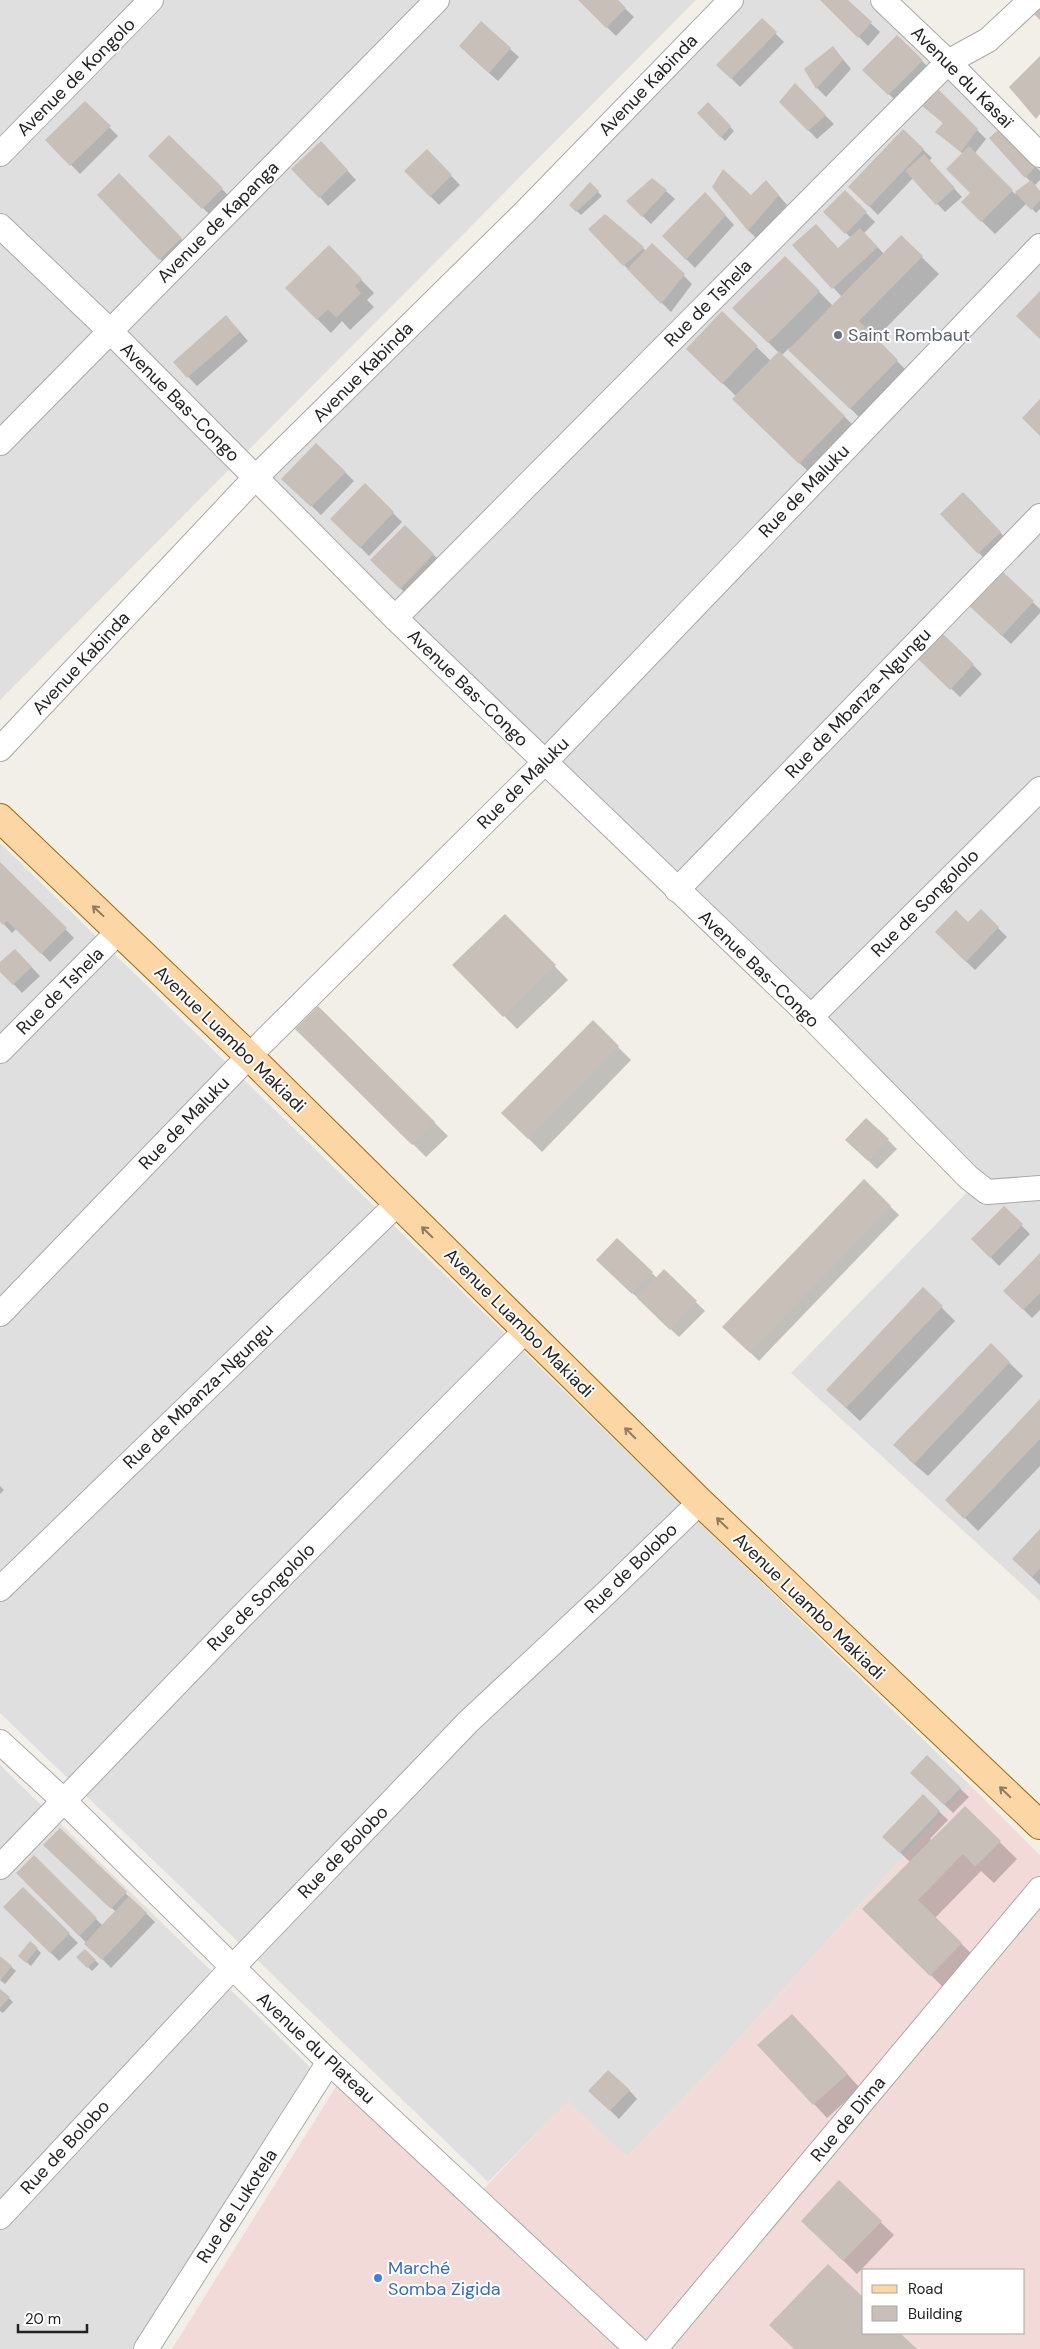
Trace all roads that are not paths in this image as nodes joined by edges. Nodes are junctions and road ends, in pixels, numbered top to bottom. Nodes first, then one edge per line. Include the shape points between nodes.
1 (151, 0) edge
2 (437, 0) edge
3 (731, 0) edge
4 (883, 0) edge
5 (1031, 0) edge
6 (948, 62) junction
7 (0, 154) edge
8 (1040, 155) edge
9 (0, 226) edge
10 (1040, 246) edge
11 (110, 331) junction
12 (0, 443) edge
13 (255, 478) junction
14 (1040, 516) edge
15 (395, 618) junction
16 (0, 749) edge
17 (545, 762) junction
18 (1040, 789) edge
19 (0, 818) edge
20 (677, 890) junction
21 (119, 931) junction
22 (811, 1017) junction
23 (0, 1051) edge
24 (249, 1056) junction
25 (1040, 1188) edge
26 (397, 1204) junction
27 (0, 1314) edge
28 (526, 1330) junction
29 (700, 1502) junction
30 (0, 1589) edge
31 (0, 1742) edge
32 (63, 1800) junction
33 (1040, 1826) edge
34 (0, 1867) edge
35 (1040, 1889) edge
36 (232, 1968) junction
37 (329, 2062) junction
38 (0, 2217) edge
39 (146, 2349) edge
40 (636, 2349) edge
41 (655, 2349) edge

1 - 7 street, Avenue de Kongolo
2 - 11 street, Avenue de Kapanga
3 - 13 street, Avenue Kabinda via 526,211
4 - 6 street, Avenue du Kasaï
5 - 6 street, Rue de Tshela via 988,40
6 - 8 street, Avenue du Kasaï
6 - 15 street, Rue de Tshela
9 - 11 street, Avenue Bas-Congo
10 - 17 street, Rue de Maluku
11 - 12 street, Avenue de Kapanga
11 - 13 street, Avenue Bas-Congo
13 - 15 street, Avenue Bas-Congo
13 - 16 street, Avenue Kabinda
14 - 20 street, Rue de Mbanza-Ngungu
15 - 17 street, Avenue Bas-Congo
17 - 20 street, Avenue Bas-Congo
17 - 24 street, Rue de Maluku
18 - 22 street, Rue de Songololo
21 -> 19 main road, Avenue Luambo Makiadi
20 - 22 street, Avenue Bas-Congo
21 - 23 street, Rue de Tshela
21 - 24 main road, Avenue Luambo Makiadi
22 - 25 street, Avenue Bas-Congo via 987,1192
24 - 26 main road, Avenue Luambo Makiadi
24 - 27 street, Rue de Maluku
28 -> 26 main road, Avenue Luambo Makiadi
26 - 30 street, Rue de Mbanza-Ngungu
29 -> 28 main road, Avenue Luambo Makiadi
28 - 32 street, Rue de Songololo
33 -> 29 main road, Avenue Luambo Makiadi
29 - 36 street, Rue de Bolobo via 468,1722
31 - 32 street, Avenue du Plateau
32 - 34 street, Rue de Songololo
32 - 36 street, Avenue du Plateau
35 - 41 street, Rue de Dima
36 - 37 street, Avenue du Plateau
36 - 38 street, Rue de Bolobo
37 - 39 street, Rue de Lukotela
37 - 40 street, Avenue du Plateau

